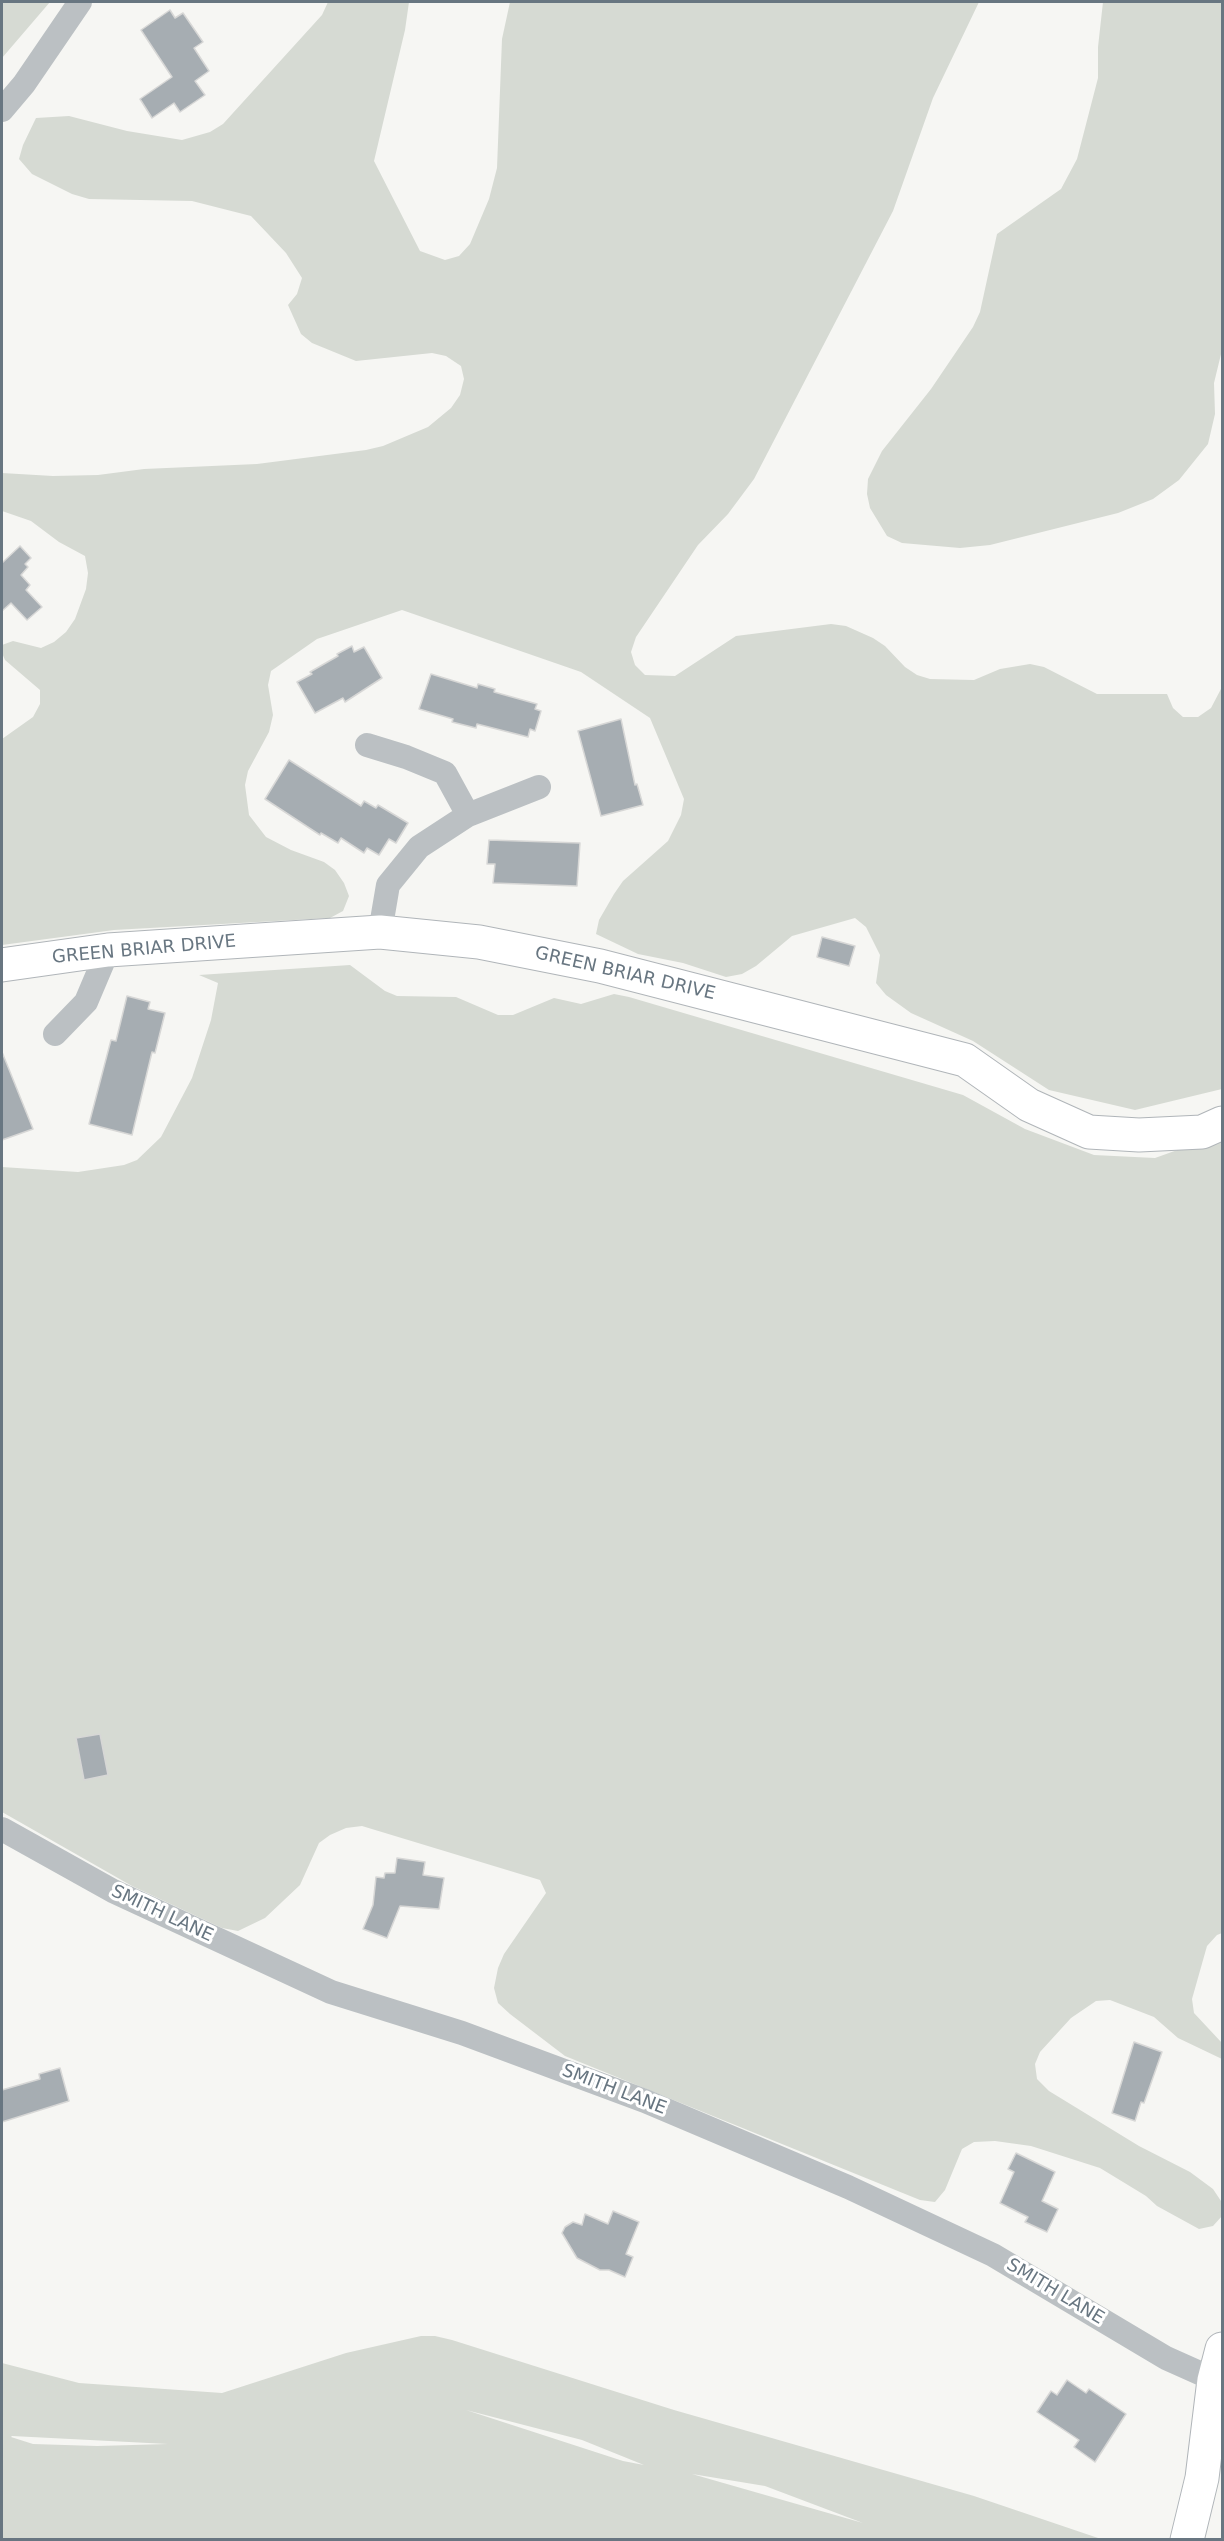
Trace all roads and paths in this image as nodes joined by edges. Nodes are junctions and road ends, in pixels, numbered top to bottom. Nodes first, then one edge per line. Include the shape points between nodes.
1 (80, 2) edge
2 (2, 110) edge
3 (367, 745) dead end
4 (539, 787) dead end
5 (468, 815) junction
6 (380, 932) junction
7 (108, 950) junction
8 (2, 965) edge
9 (55, 1034) dead end
10 (1222, 1123) edge
11 (2, 1829) edge
12 (1222, 2349) edge
13 (1218, 2381) edge
14 (1186, 2540) edge

1 - 2 street
3 - 5 street via 445,773
4 - 5 street
5 - 6 street via 420,847 388,885
6 - 7 street, GREEN BRIAR DRIVE
6 - 10 street, GREEN BRIAR DRIVE via 479,942 600,966 965,1060 1029,1105 1089,1132 1202,1132
7 - 8 street, GREEN BRIAR DRIVE
7 - 9 street via 86,1002
11 - 13 street, SMITH LANE via 112,1891 331,1992 462,2032 613,2089 848,2187 993,2255 1167,2358
12 - 13 street
13 - 14 street via 1202,2478

